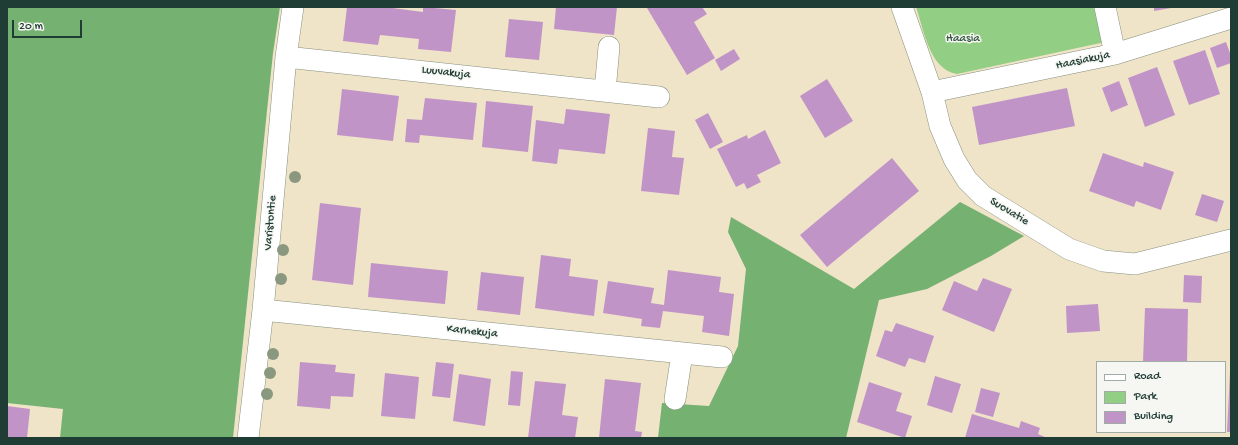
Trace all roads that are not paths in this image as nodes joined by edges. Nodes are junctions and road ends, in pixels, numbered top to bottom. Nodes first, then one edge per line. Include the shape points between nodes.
1 (293, 7) edge
2 (902, 7) edge
3 (1105, 7) edge
4 (1231, 18) edge
5 (609, 47) dead end
6 (1115, 54) junction
7 (286, 57) junction
8 (605, 91) junction
9 (932, 92) junction
10 (659, 97) dead end
11 (1231, 240) edge
12 (263, 310) junction
13 (682, 354) junction
14 (722, 357) dead end
15 (675, 399) dead end
16 (248, 438) edge

1 - 7 street, Varistontie
2 - 9 street, Suovatie
3 - 6 street
4 - 6 street, Haasiakuja
5 - 8 street
6 - 9 street, Haasiakuja
7 - 8 street, Luuvakuja
7 - 12 street, Varistontie
8 - 10 street, Luuvakuja
9 - 11 street, Suovatie via 940,126 954,159 967,180 983,196 1069,249 1103,261 1135,264
12 - 13 street, Karhekuja
12 - 16 street, Varistontie
13 - 14 street, Karhekuja
13 - 15 street

